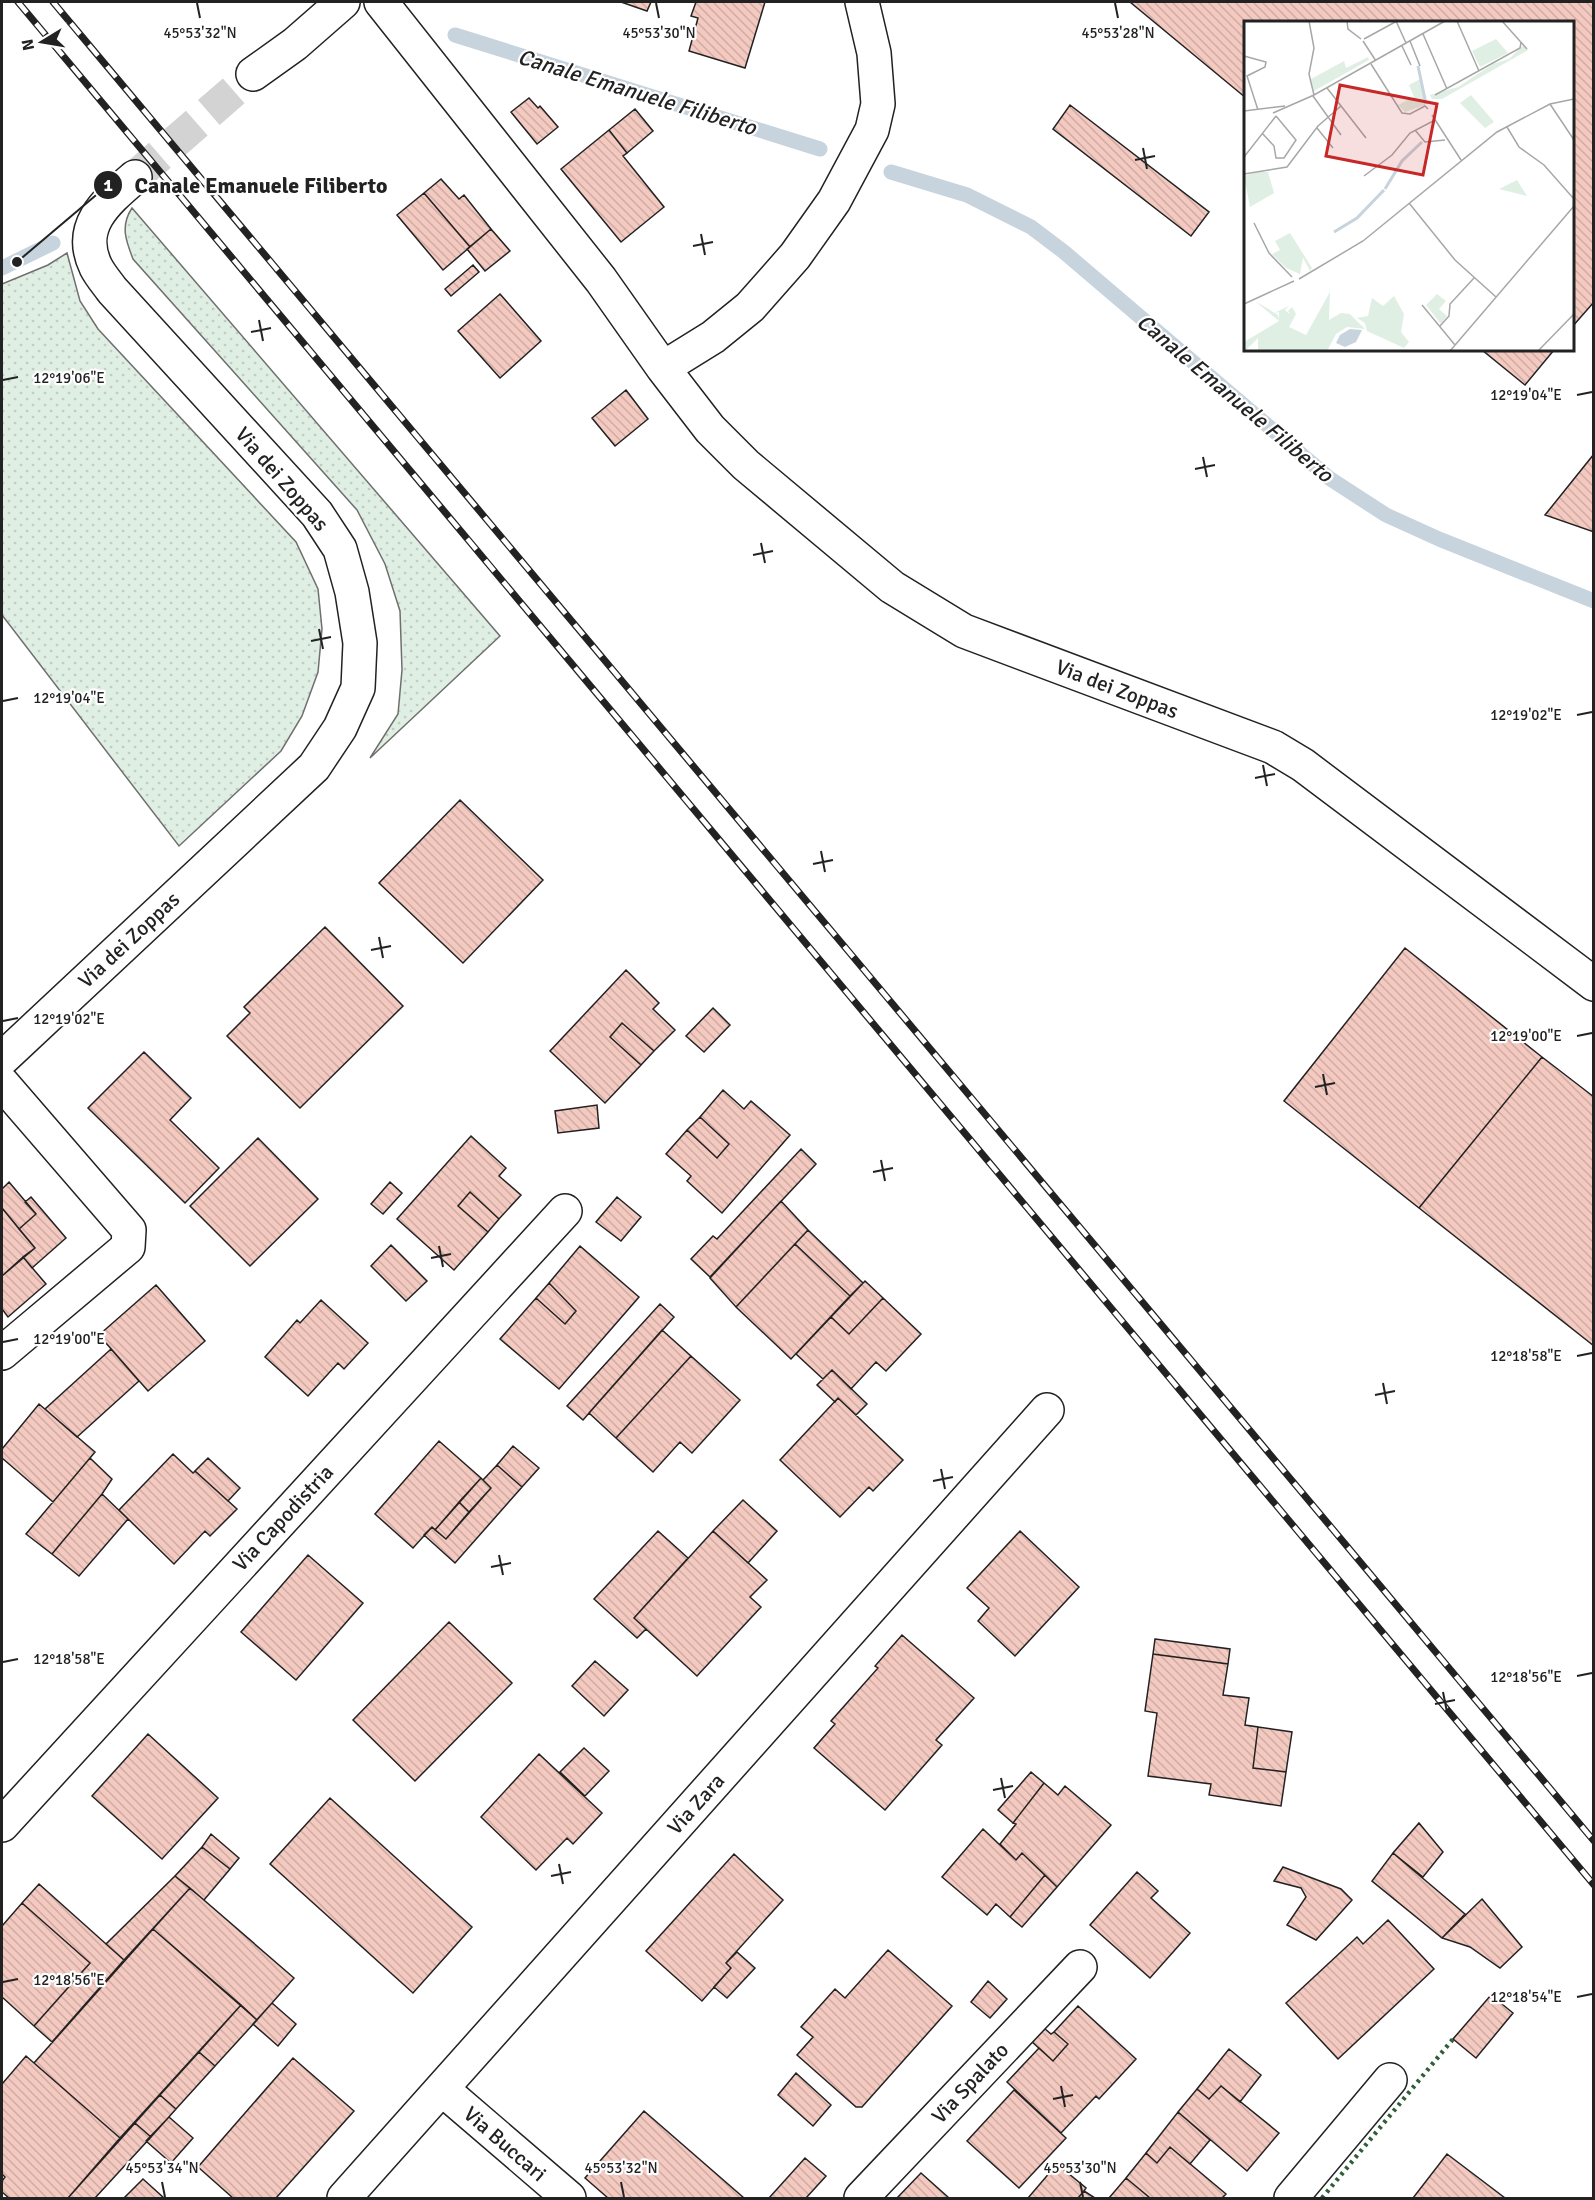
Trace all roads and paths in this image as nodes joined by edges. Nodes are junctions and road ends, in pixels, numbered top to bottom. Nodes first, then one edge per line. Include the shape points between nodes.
1 (343, 2) edge
2 (381, 2) edge
3 (862, 2) edge
4 (253, 74) tunnel mouth
5 (135, 177) tunnel mouth
6 (663, 368) junction
7 (1593, 984) edge
8 (2, 1059) edge
9 (2, 1083) edge
10 (565, 1211) dead end
11 (2, 1353) edge
12 (1047, 1410) dead end
13 (2, 1825) edge
14 (1080, 1967) dead end
15 (1390, 2080) dead end
16 (442, 2089) junction
17 (344, 2199) edge
18 (569, 2199) edge
19 (861, 2199) edge
20 (1290, 2199) edge

1 - 4 street
2 - 6 street, Via dei Zoppas via 602,280
3 - 6 street via 874,53 878,104 872,130 839,191 795,256 750,307
5 - 8 street, Via dei Zoppas via 111,197 90,232 89,248 96,268 317,514 340,549 360,643 358,688 340,728 314,767
6 - 7 street, Via dei Zoppas via 711,429 746,465 891,587 964,632 1273,747 1303,765
9 - 11 street via 129,1230 128,1247
10 - 13 street, Via Capodistria
12 - 16 street, Via Zara
14 - 19 street, Via Spalato
15 - 20 street
16 - 17 street, Via Zara
16 - 18 street, Via Buccari

